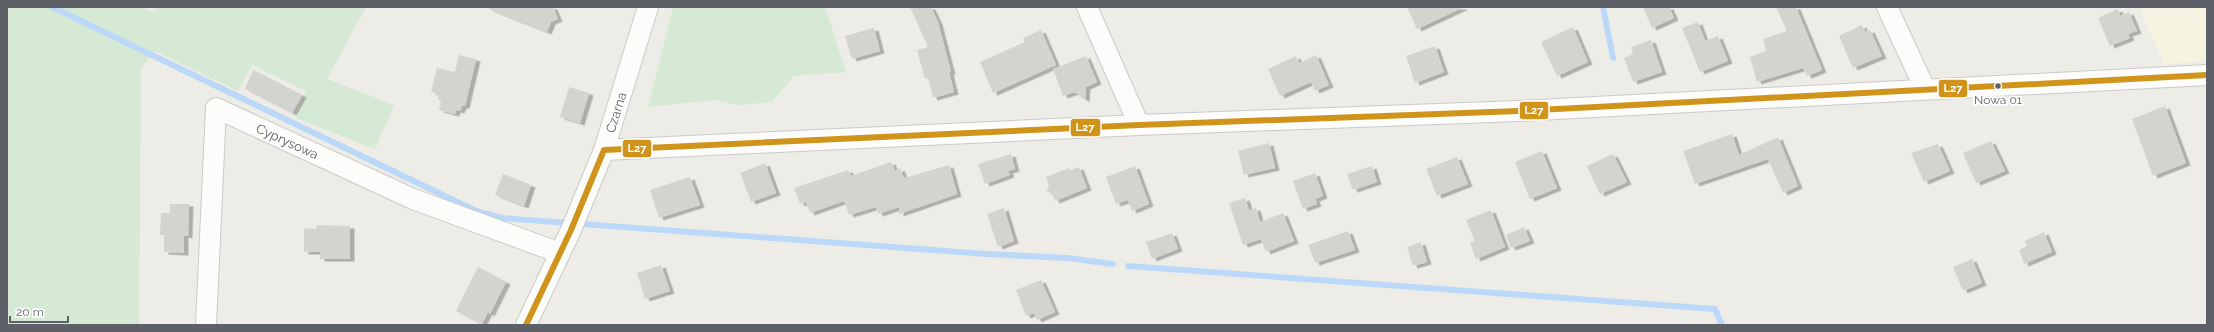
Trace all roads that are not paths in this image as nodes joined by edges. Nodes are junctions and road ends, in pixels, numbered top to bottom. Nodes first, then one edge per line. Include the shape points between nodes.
1 (648, 7) edge
2 (1087, 7) edge
3 (1888, 7) edge
4 (2207, 76) edge
5 (1925, 89) junction
6 (1139, 125) junction
7 (604, 150) junction
8 (560, 253) junction
9 (206, 325) edge
10 (526, 325) edge

1 - 7 street, Czarna
2 - 6 street
3 - 5 street
4 - 5 street
5 - 6 street via 1518,111
6 - 7 street
7 - 8 street, Czarna
8 - 9 street, Cyprysowa via 412,199 216,108
8 - 10 street, Czarna

